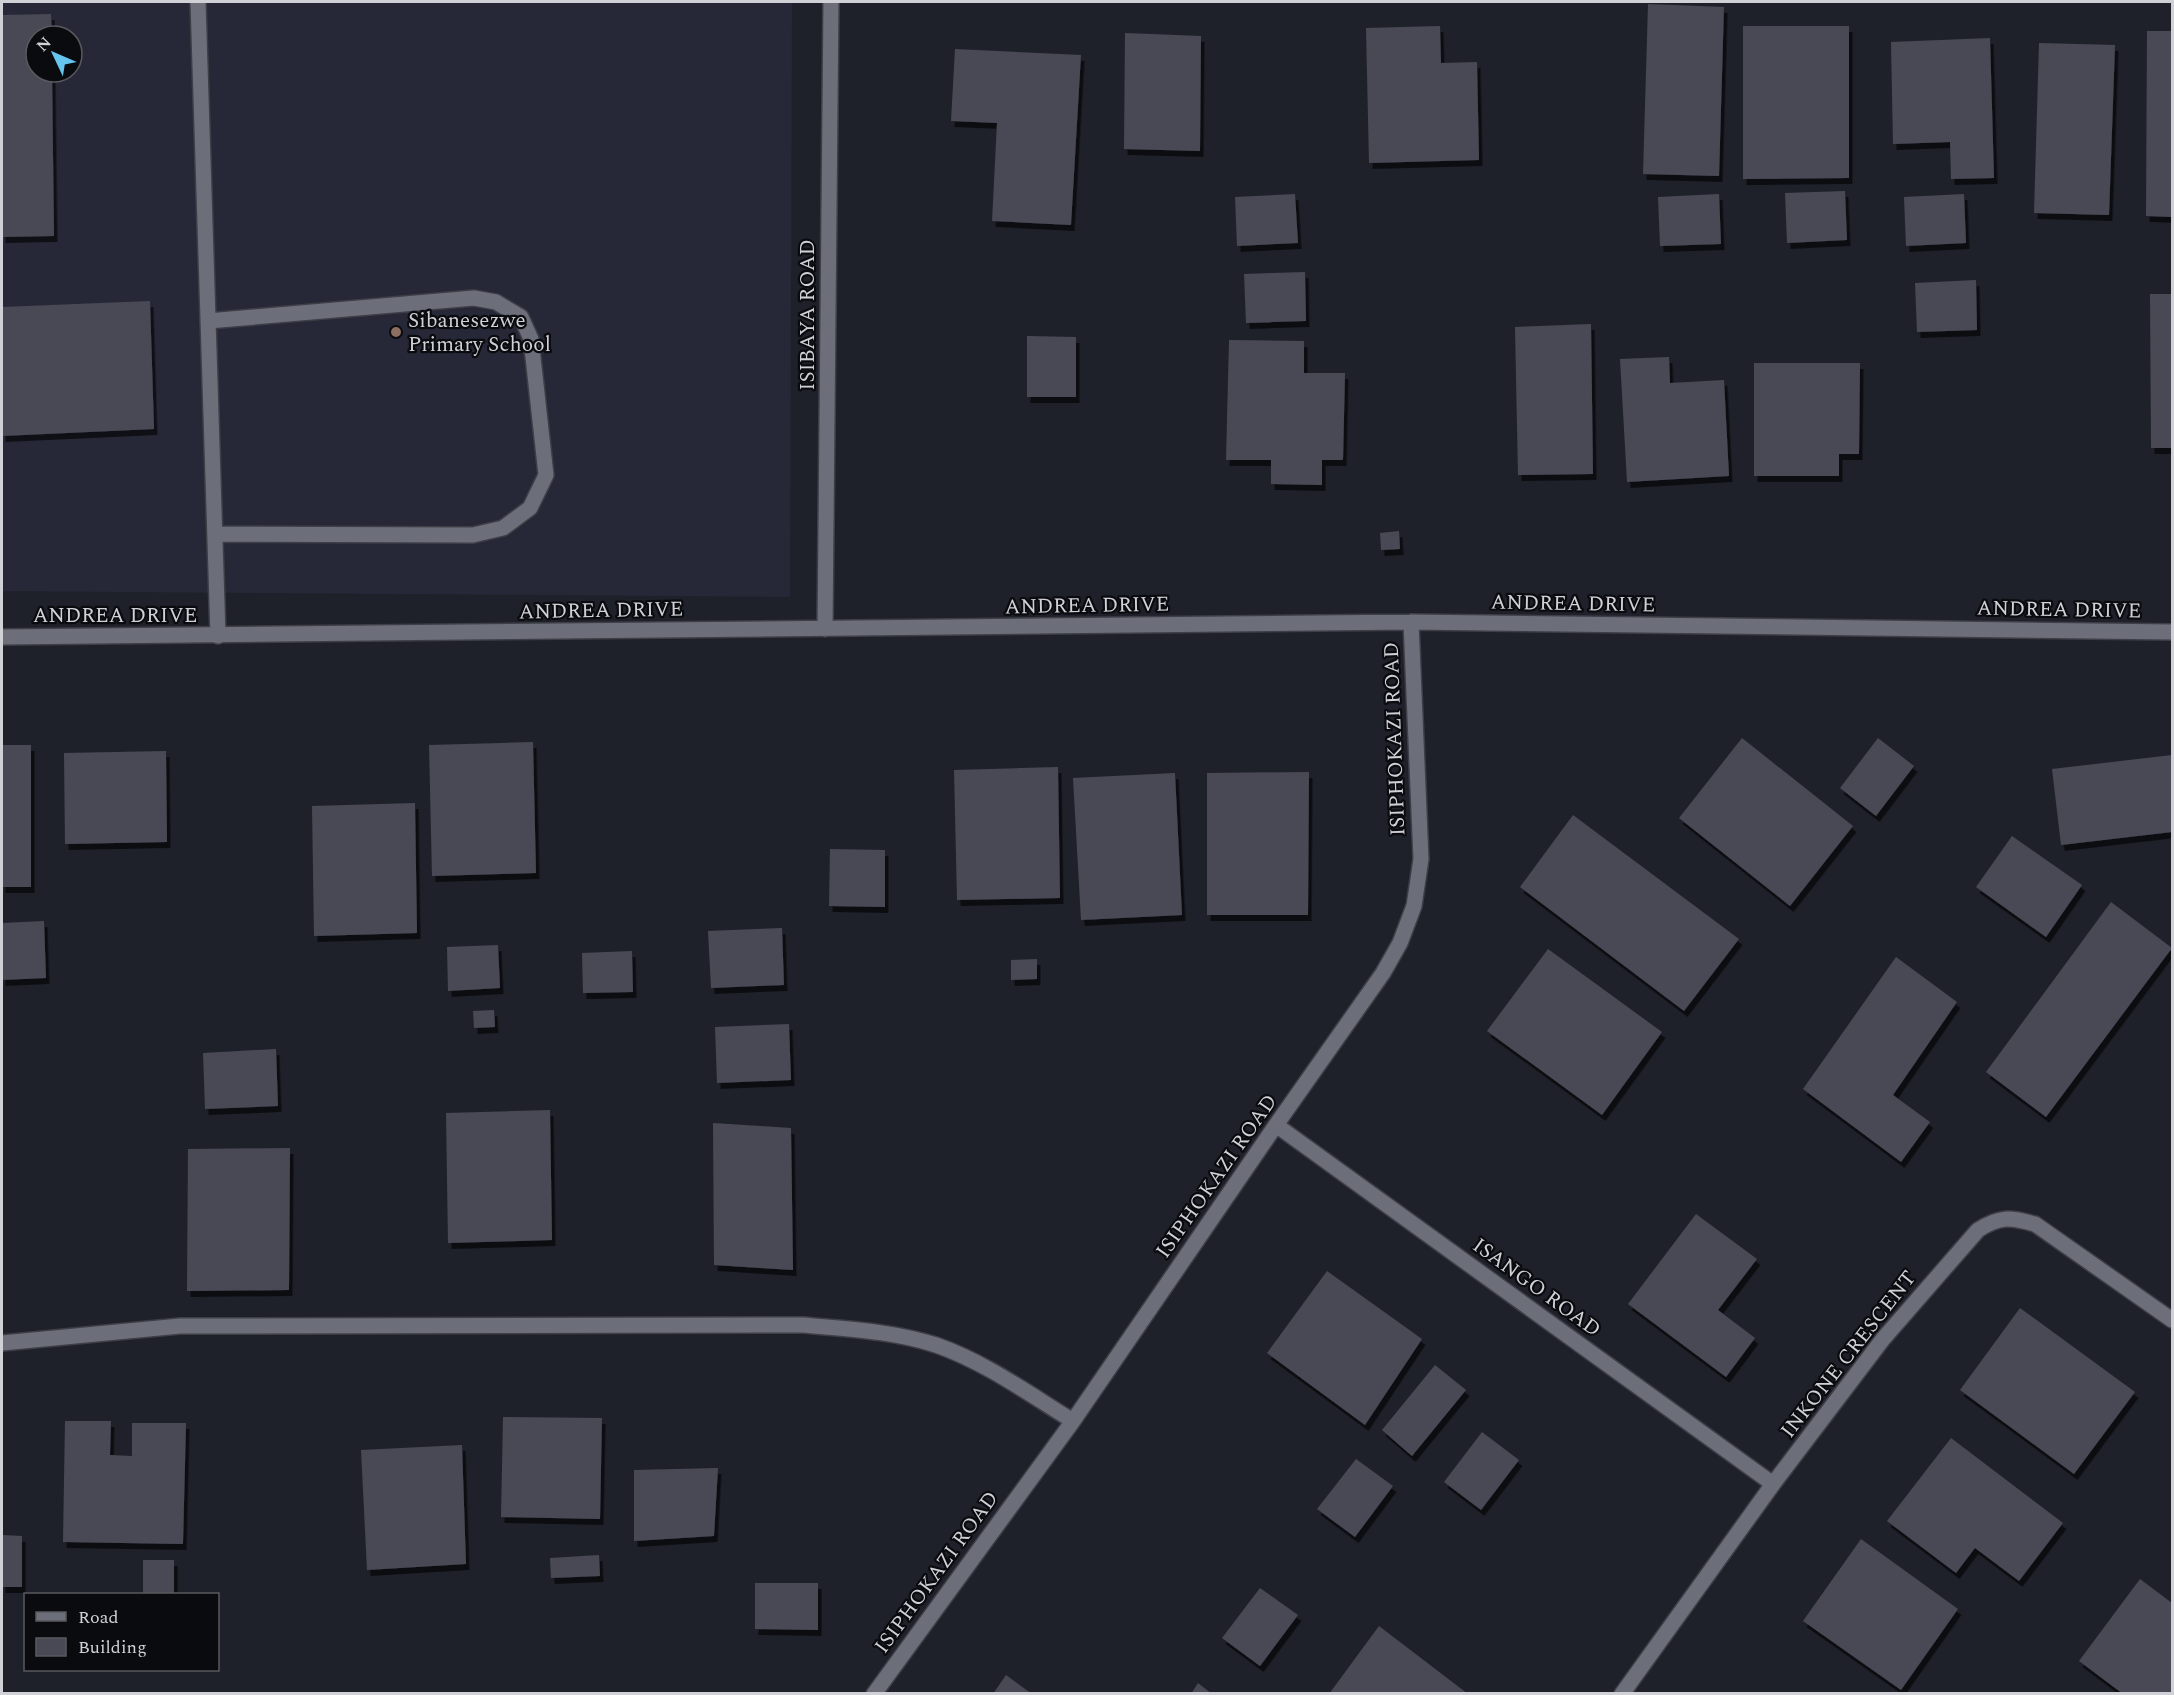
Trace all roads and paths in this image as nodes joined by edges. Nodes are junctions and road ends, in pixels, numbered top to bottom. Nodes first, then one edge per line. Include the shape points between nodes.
1 (198, 2) edge
2 (831, 2) edge
3 (208, 321) junction
4 (215, 534) junction
5 (1411, 622) junction
6 (825, 629) junction
7 (2172, 632) edge
8 (218, 636) junction
9 (2, 637) edge
10 (1276, 1125) junction
11 (2172, 1320) edge
12 (2, 1343) edge
13 (1073, 1420) junction
14 (1773, 1484) junction
15 (874, 1694) edge
16 (1622, 1694) edge

1 - 3 street
2 - 6 street, ISIBAYA ROAD
3 - 4 street
3 - 4 street via 474,298 496,302 521,317 531,339 546,475 530,508 503,528 473,535
4 - 8 street
5 - 6 street, ANDREA DRIVE
5 - 7 street, ANDREA DRIVE
5 - 10 street, ISIPHOKAZI ROAD via 1420,859 1414,906 1383,973
6 - 8 street, ANDREA DRIVE
8 - 9 street, ANDREA DRIVE
10 - 13 street, ISIPHOKAZI ROAD
10 - 14 street, ISANGO ROAD
11 - 14 street, INKONE CRESCENT via 2035,1224 2012,1218 1993,1221 1978,1230 1883,1339
12 - 13 street via 180,1326 803,1324 883,1333 935,1345 977,1363
13 - 15 street, ISIPHOKAZI ROAD
14 - 16 street, INKONE CRESCENT

